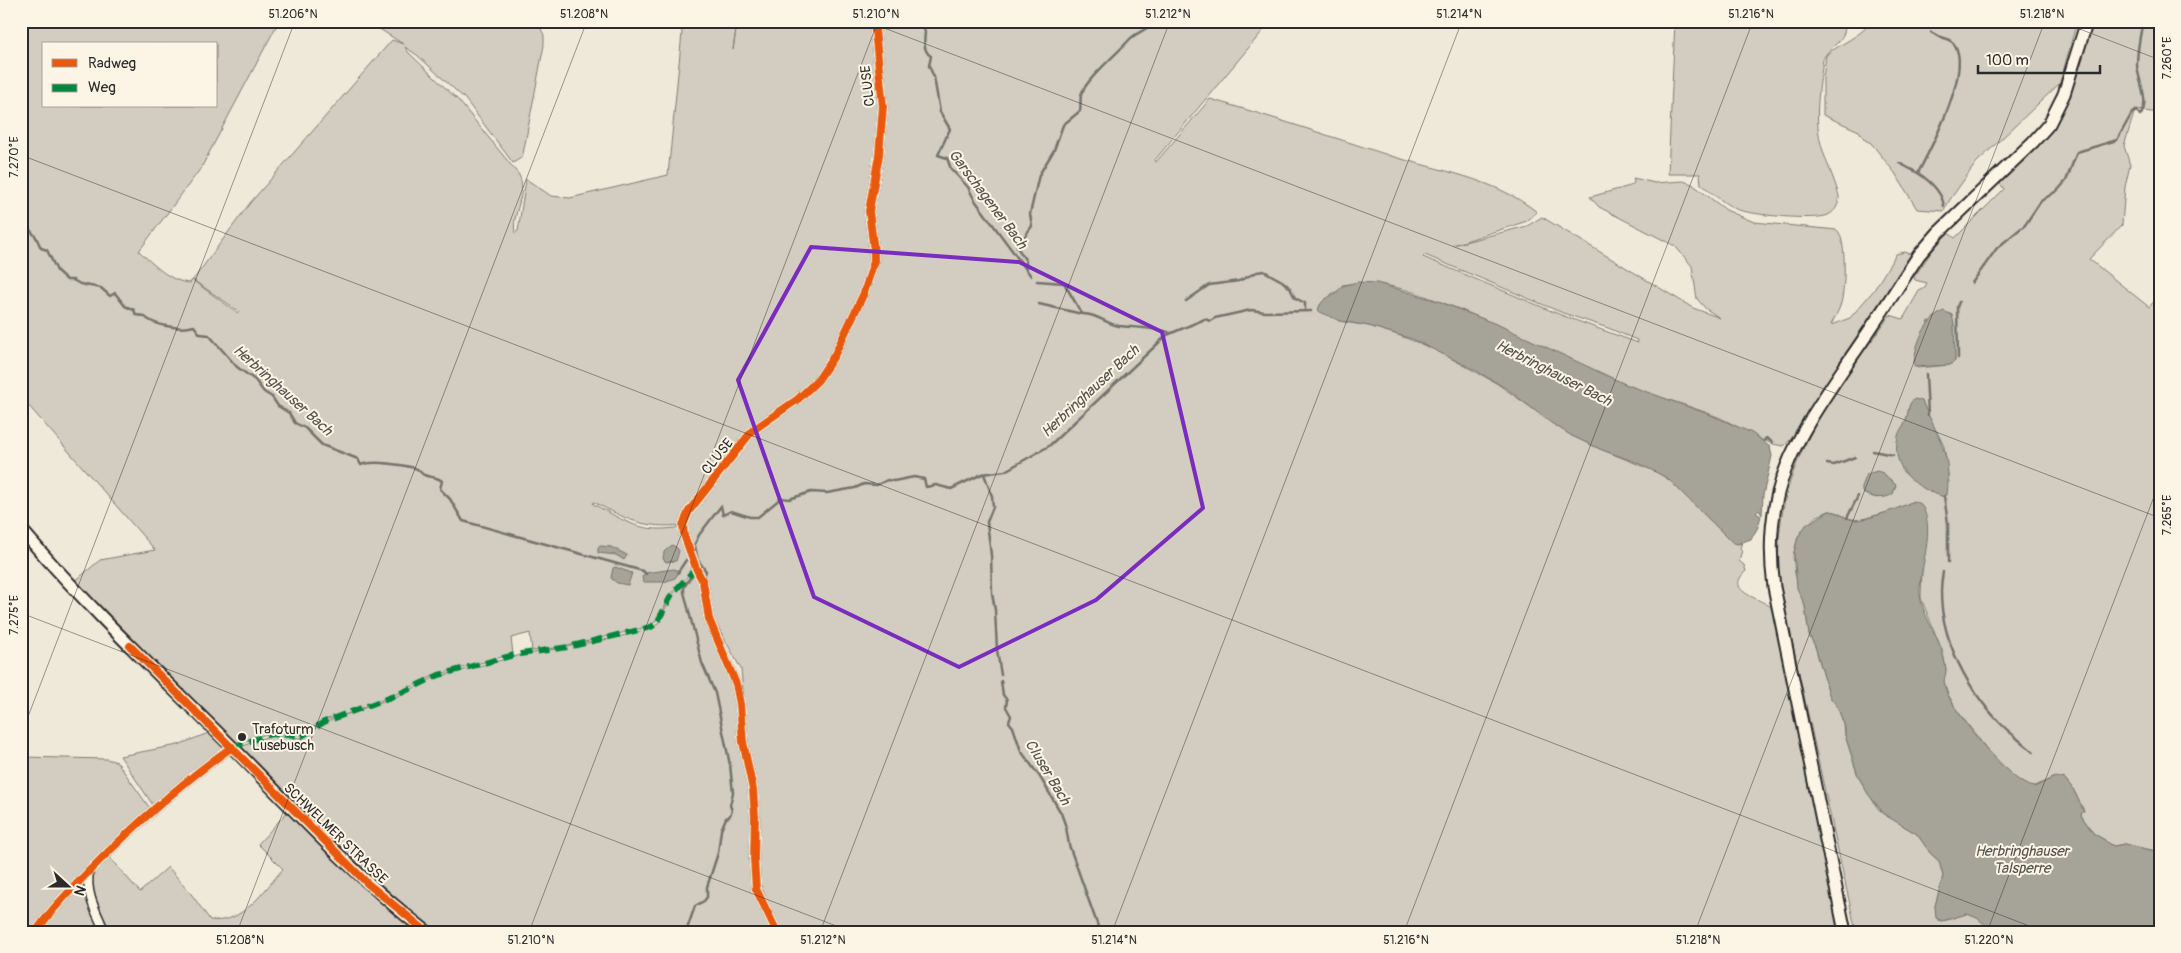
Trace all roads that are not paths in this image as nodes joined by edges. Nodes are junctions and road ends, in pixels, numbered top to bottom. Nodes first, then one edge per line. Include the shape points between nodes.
1 (874, 21) edge
2 (2086, 21) edge
3 (21, 529) edge
4 (232, 747) junction
5 (89, 872) junction
6 (36, 932) edge
7 (105, 932) edge
8 (427, 932) edge
9 (777, 932) edge
10 (1845, 932) edge

1 - 9 street, CLUSE via 883,106 879,155 869,211 874,262 864,293 834,356 818,380 798,399 752,432 689,511 683,525 704,586 709,619 736,684 754,808 754,878
2 - 10 main road via 2064,94 2053,117 2039,136 1938,233 1920,255 1809,419 1779,486 1770,543 1774,587
3 - 4 main road, SCHWELMER STRASSE via 77,592
4 - 5 street via 152,809
4 - 8 main road, SCHWELMER STRASSE via 368,884
5 - 6 street via 56,905
5 - 7 street via 89,893

